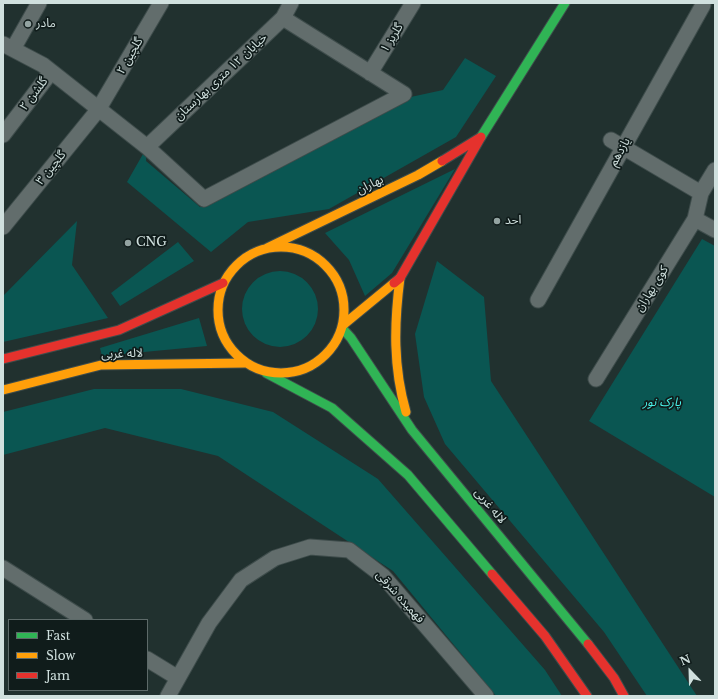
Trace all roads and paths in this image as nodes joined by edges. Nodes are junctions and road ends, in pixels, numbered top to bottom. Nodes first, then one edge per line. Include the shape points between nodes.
1 (39, 3) edge
2 (161, 3) edge
3 (291, 3) edge
4 (413, 3) edge
5 (566, 3) edge
6 (703, 5) dead end
7 (283, 18) junction
8 (8, 47) edge
9 (51, 72) junction
10 (370, 73) junction
11 (98, 110) junction
12 (3, 135) edge
13 (481, 137) junction
14 (617, 144) junction
15 (147, 147) junction
16 (715, 170) edge
17 (701, 193) junction
18 (695, 218) junction
19 (3, 227) edge
20 (715, 230) edge
21 (267, 248) junction
22 (400, 278) junction
23 (223, 283) junction
24 (538, 300) dead end
25 (342, 327) junction
26 (3, 359) edge
27 (245, 363) junction
28 (266, 373) junction
29 (596, 378) dead end
30 (3, 390) edge
31 (412, 430) junction
32 (3, 568) edge
33 (83, 619) edge
34 (148, 660) edge
35 (178, 678) junction
36 (168, 696) edge
37 (486, 696) edge
38 (587, 696) edge
39 (624, 696) edge

1 - 8 street
2 - 11 street, گلچین ۲
3 - 7 street, خیابان ۱۲ متری بهارستان
4 - 10 street, گلریز ۱
5 - 13 main road, بهاران
6 - 14 street, یازدهم
7 - 10 street
7 - 15 street, خیابان ۱۲ متری بهارستان
8 - 9 street via 43,65
9 - 11 street
9 - 12 street, گلشن ۲
10 - 15 street via 404,94 204,199
11 - 15 street
11 - 19 street, گلچین ۳
13 - 21 main road, بهاران via 418,175
13 - 22 main road, بهاران
14 - 17 street
14 - 24 street, یازدهم
16 - 17 street, کوی بهاران
17 - 18 street, کوی بهاران
18 - 20 street
18 - 29 street, کوی بهاران
21 - 23 main road via 249,255 234,267
21 - 25 main road via 288,247 309,253 326,266 339,283 341,290 344,304
22 - 25 main road, بهاران
22 - 31 main road via 394,347 402,401
23 - 26 main road, لاله غربی via 119,330
23 - 27 main road via 217,318 222,336 232,351
25 - 28 main road via 335,344 322,359 305,369 286,374
25 - 31 main road, لاله غربی
27 - 28 main road
27 - 30 main road, لاله غربی via 101,365
28 - 38 main road via 332,408 408,475 545,636
31 - 39 main road, لاله غربی via 569,619 614,678
32 - 33 street
34 - 35 street
35 - 36 street, فهمیده شرقی
35 - 37 street, فهمیده شرقی via 209,622 241,580 275,558 310,547 349,550 383,576

